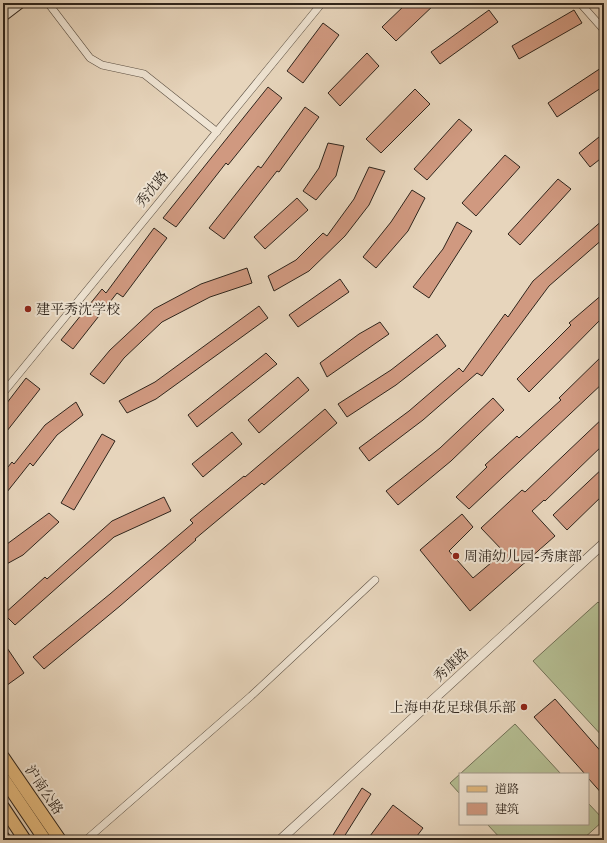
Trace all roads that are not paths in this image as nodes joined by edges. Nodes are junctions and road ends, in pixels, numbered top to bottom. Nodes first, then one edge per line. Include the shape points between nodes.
1 (20, 3) edge
2 (48, 3) edge
3 (322, 3) edge
4 (580, 3) edge
5 (3, 16) edge
6 (604, 30) edge
7 (217, 132) junction
8 (3, 393) edge
9 (604, 543) edge
10 (376, 580) dead end
11 (3, 757) edge
12 (3, 778) edge
13 (3, 807) edge
14 (3, 837) edge
15 (5, 840) edge
16 (25, 840) edge
17 (45, 840) edge
18 (60, 840) edge
19 (86, 840) edge
20 (280, 840) edge

1 - 5 main road
2 - 7 street via 90,58 102,65 144,74
3 - 7 street, 秀沈路
4 - 6 street
7 - 8 street, 秀沈路
9 - 20 street, 秀康路
10 - 19 street via 252,696
11 - 18 main road, 沪南公路
12 - 17 main road
13 - 16 main road
14 - 15 main road

